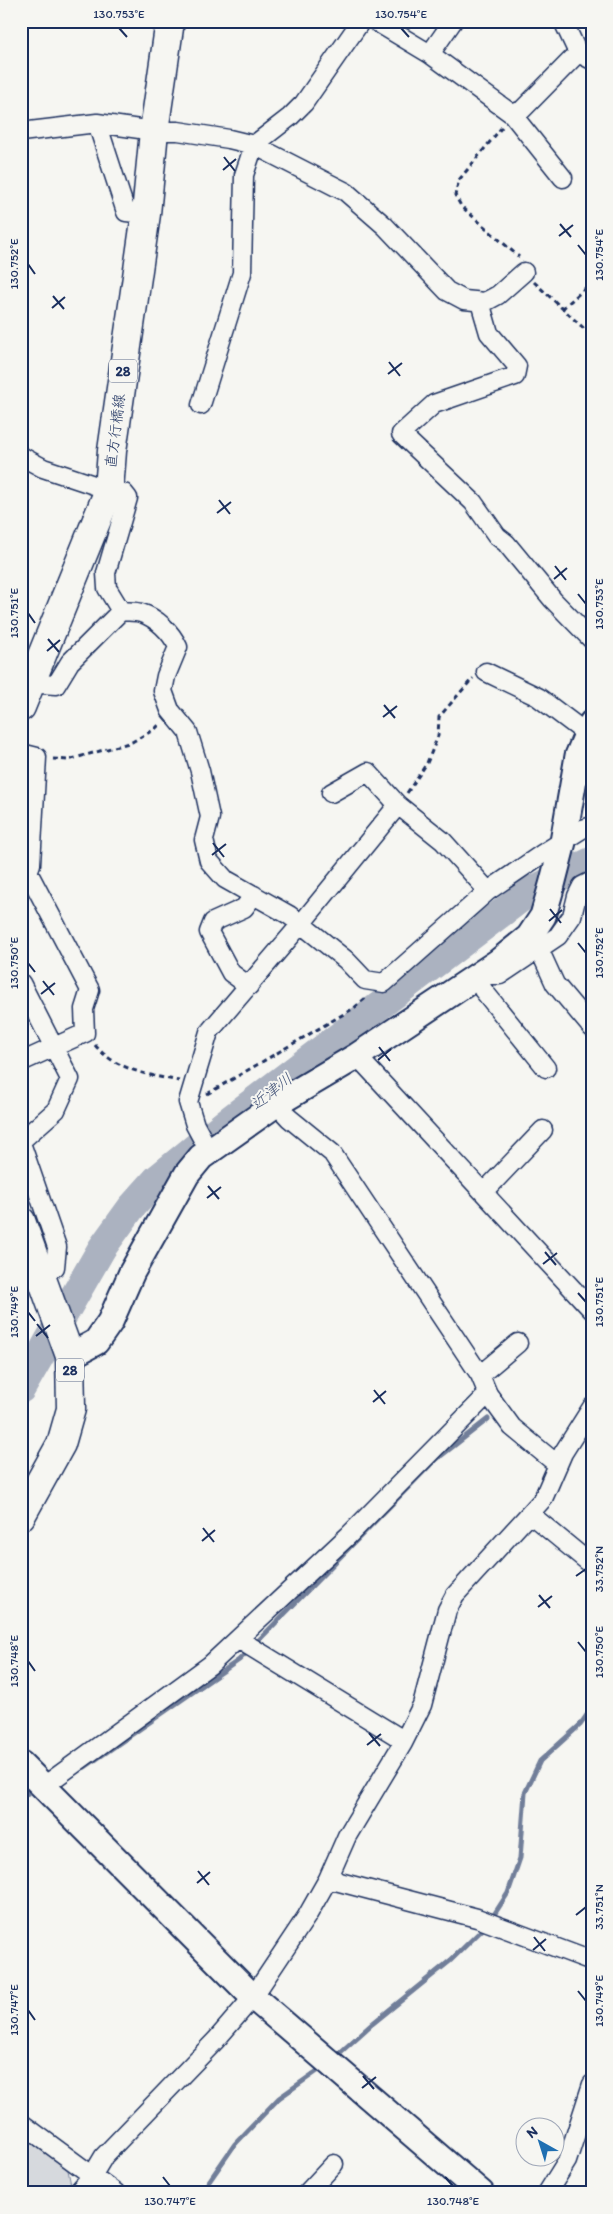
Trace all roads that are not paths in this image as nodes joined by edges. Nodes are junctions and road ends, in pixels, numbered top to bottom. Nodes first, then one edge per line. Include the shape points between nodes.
1 (170, 21) edge
2 (361, 21) edge
3 (376, 21) edge
4 (453, 21) edge
5 (563, 21) edge
6 (430, 54) junction
7 (585, 57) edge
8 (512, 114) junction
9 (97, 123) junction
10 (154, 131) junction
11 (21, 132) edge
12 (254, 145) junction
13 (562, 178) dead end
14 (146, 214) junction
15 (524, 272) road end
16 (480, 302) junction
17 (202, 405) dead end
18 (21, 456) edge
19 (109, 490) junction
20 (121, 611) junction
21 (592, 640) edge
22 (486, 672) road end
23 (25, 691) edge
24 (590, 729) edge
25 (29, 755) edge
26 (331, 793) dead end
27 (398, 805) junction
28 (592, 826) edge
29 (563, 842) junction
30 (25, 874) edge
31 (592, 881) edge
32 (488, 891) junction
33 (254, 895) junction
34 (301, 924) junction
35 (540, 949) junction
36 (477, 976) junction
37 (21, 983) edge
38 (249, 986) junction
39 (592, 1028) edge
40 (54, 1049) junction
41 (357, 1056) junction
42 (21, 1062) edge
43 (546, 1068) dead end
44 (276, 1104) junction
45 (543, 1130) dead end
46 (21, 1142) edge
47 (209, 1151) junction
48 (484, 1192) junction
49 (21, 1221) edge
50 (41, 1273) junction
51 (592, 1310) edge
52 (518, 1343) dead end
53 (70, 1356) junction
54 (480, 1376) junction
55 (488, 1394) junction
56 (592, 1407) edge
57 (558, 1465) junction
58 (530, 1514) junction
59 (21, 1516) edge
60 (592, 1565) edge
61 (238, 1639) junction
62 (403, 1743) junction
63 (21, 1764) edge
64 (44, 1786) junction
65 (328, 1879) junction
66 (592, 1960) edge
67 (253, 1997) junction
68 (592, 2084) edge
69 (21, 2123) edge
70 (334, 2164) dead end
71 (92, 2176) junction
72 (77, 2193) edge
73 (116, 2193) edge
74 (307, 2193) edge
75 (481, 2193) edge
76 (547, 2193) edge

1 - 10 main road, 直方行橋線 / 28
2 - 12 street via 304,102
3 - 6 street
4 - 6 street
5 - 7 street
6 - 8 street
7 - 8 street via 522,110
8 - 13 street
9 - 10 street
9 - 11 street
9 - 14 street via 126,212
10 - 12 street via 178,131
10 - 14 main road, 直方行橋線 / 28
12 - 16 street via 346,192 385,226 447,291 464,300
12 - 17 street via 244,175 242,273
14 - 19 main road, 直方行橋線 / 28 via 113,441
15 - 16 street via 498,295
16 - 21 street via 489,333 517,366 515,376 434,404 401,434 473,502 497,536 552,600
18 - 19 street via 44,468
19 - 20 street via 124,493 128,498 106,573 107,588
19 - 23 main road, 直方行橋線 / 28
20 - 23 street via 70,662 56,685
20 - 33 street via 141,613 162,624 173,636 178,647 163,691 170,710 188,732 200,771 210,817 204,840 209,861 225,879
22 - 24 street via 538,697
24 - 29 street via 578,756
25 - 30 street via 31,864
26 - 27 street via 368,772
27 - 32 street via 443,841
27 - 34 street
28 - 29 street
29 - 32 street
29 - 36 street via 543,916 529,937
30 - 40 street via 90,990 84,1009 85,1033
31 - 35 street via 582,886 572,916 558,936
32 - 34 street via 384,983 365,980 346,960
33 - 34 street
33 - 38 street via 244,908 213,922 210,932 231,973
34 - 38 street
35 - 36 street via 500,975
35 - 39 street via 555,984
36 - 41 street
36 - 43 street via 483,990
37 - 40 street
38 - 47 street via 209,1032 188,1102 195,1125
40 - 42 street
40 - 46 street via 70,1079 56,1110
41 - 44 street
41 - 48 street
44 - 47 street
44 - 54 street via 332,1154
45 - 48 street
46 - 50 street via 57,1247 55,1267
47 - 53 street via 187,1174 132,1272 110,1322 96,1342
48 - 51 street
49 - 50 main road, 28
50 - 53 main road, 28
52 - 54 street
53 - 59 main road, 28 via 71,1409 61,1444
54 - 55 street
55 - 57 street via 512,1427
55 - 61 street via 348,1536
56 - 57 street
57 - 58 street via 543,1499
58 - 60 street
58 - 62 street via 455,1595 445,1618 422,1705
61 - 62 street via 395,1735
61 - 64 street via 210,1665
62 - 65 street via 347,1836
63 - 64 street
64 - 67 street
65 - 66 street via 477,1918
65 - 67 street via 308,1916
67 - 71 street via 104,2156
67 - 75 street
68 - 76 street via 567,2161
69 - 71 street
70 - 74 street
71 - 72 street
71 - 73 street

